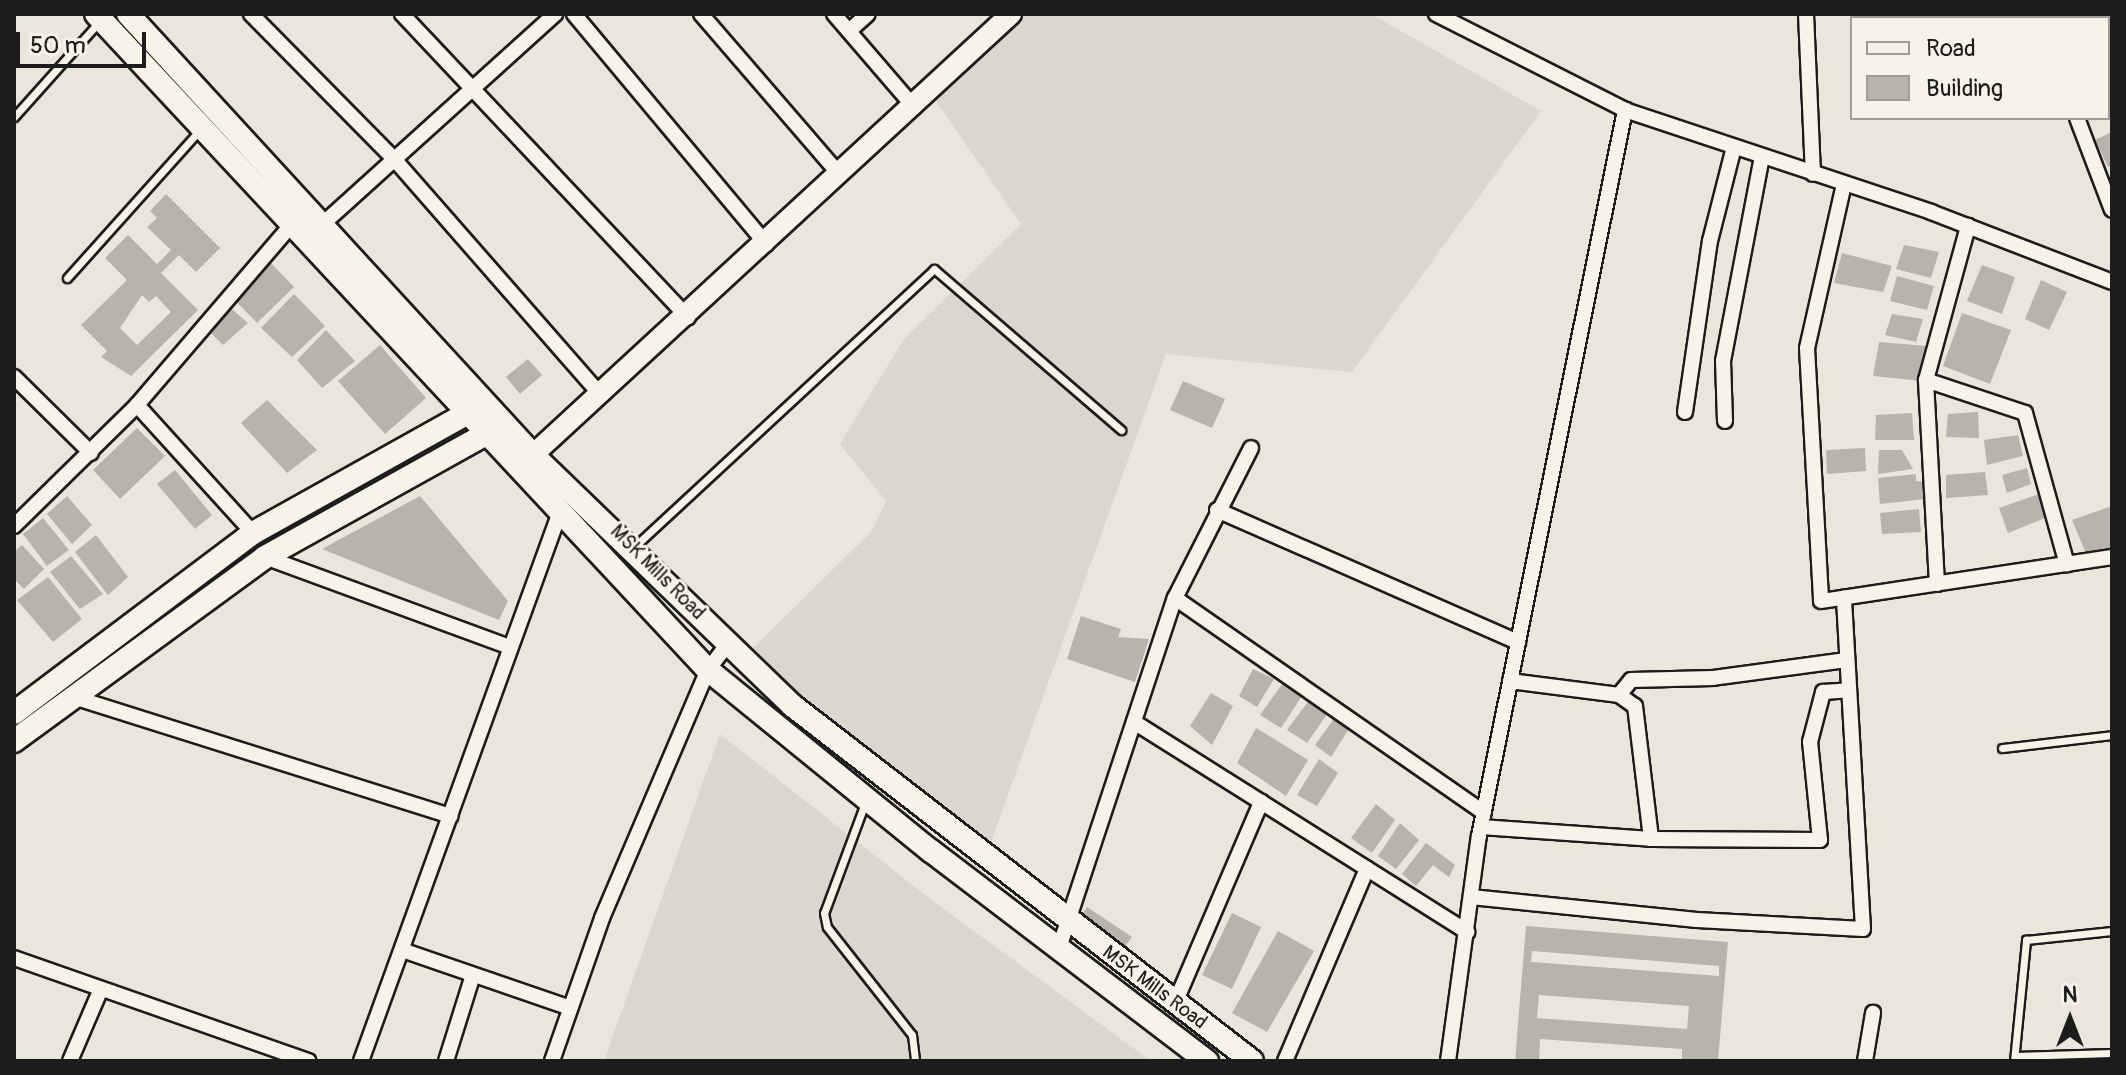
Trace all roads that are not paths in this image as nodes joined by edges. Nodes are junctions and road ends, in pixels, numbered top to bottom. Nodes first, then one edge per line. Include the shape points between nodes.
1 (128, 14) edge
2 (251, 14) edge
3 (402, 14) edge
4 (555, 14) edge
5 (574, 14) edge
6 (701, 14) edge
7 (834, 14) edge
8 (868, 14) edge
9 (1011, 14) edge
10 (1436, 14) edge
11 (1806, 14) edge
12 (98, 17) edge
13 (849, 31) junction
14 (473, 90) junction
15 (914, 107) junction
16 (1625, 110) junction
17 (14, 117) edge
18 (2078, 120) edge
19 (201, 129) junction
20 (1734, 147) junction
21 (1762, 157) junction
22 (395, 160) junction
23 (1813, 174) junction
24 (840, 175) junction
25 (1844, 184) junction
26 (308, 206) junction
27 (2112, 210) edge
28 (324, 224) junction
29 (1968, 226) junction
30 (299, 232) junction
31 (766, 244) junction
32 (67, 278) dead end
33 (2112, 282) edge
34 (688, 317) junction
35 (14, 377) edge
36 (1926, 380) junction
37 (600, 394) junction
38 (137, 405) junction
39 (478, 408) junction
40 (1685, 412) dead end
41 (1725, 421) dead end
42 (498, 428) junction
43 (1121, 430) dead end
44 (1251, 448) dead end
45 (91, 453) junction
46 (526, 460) junction
47 (1217, 510) junction
48 (560, 512) junction
49 (14, 526) edge
50 (253, 533) junction
51 (634, 547) junction
52 (265, 557) junction
53 (2112, 557) edge
54 (2067, 564) junction
55 (1937, 584) junction
56 (1175, 598) junction
57 (1844, 598) junction
58 (729, 642) junction
59 (1518, 642) junction
60 (510, 647) junction
61 (1847, 660) junction
62 (708, 670) junction
63 (1510, 681) junction
64 (45, 687) junction
65 (1849, 690) junction
66 (70, 695) junction
67 (1619, 695) junction
68 (17, 721) edge
69 (1134, 722) junction
70 (2112, 735) edge
71 (2002, 748) dead end
72 (867, 797) junction
73 (1261, 802) junction
74 (451, 816) junction
75 (1482, 820) junction
76 (1651, 839) junction
77 (1367, 869) junction
78 (1471, 897) junction
79 (1068, 921) junction
80 (2112, 931) edge
81 (1467, 932) junction
82 (1059, 948) junction
83 (402, 950) junction
84 (14, 958) edge
85 (473, 975) junction
86 (100, 991) junction
87 (1175, 1003) junction
88 (570, 1008) junction
89 (1873, 1013) dead end
90 (2112, 1053) edge
91 (2015, 1059) edge
92 (70, 1061) edge
93 (308, 1061) edge
94 (361, 1061) edge
95 (446, 1061) edge
96 (552, 1061) edge
97 (915, 1061) edge
98 (1207, 1061) edge
99 (1252, 1061) edge
100 (1285, 1061) edge
101 (1448, 1061) edge
102 (1865, 1061) edge

1 - 26 main road, MSK Mills Road
2 - 22 street
3 - 14 street
4 - 14 street
5 - 31 street
6 - 24 street
7 - 13 street
8 - 13 street
9 - 15 street
10 - 16 street
11 - 23 street
12 - 17 lane
12 - 19 main road, MSK Mills Road
13 - 15 street
14 - 22 street
14 - 34 street
15 - 24 street
16 - 20 street
16 - 59 street
18 - 27 street
19 - 30 main road, MSK Mills Road
19 - 32 lane
20 - 21 street
20 - 40 street via 1710,241
21 - 23 street
21 - 41 street via 1723,361
22 - 28 street
22 - 37 street
23 - 25 street
24 - 31 street
25 - 29 street
25 - 57 street via 1807,348 1821,601
26 - 28 main road, MSK Mills Road
26 - 30 street
28 - 30 street
28 - 39 main road, MSK Mills Road
29 - 33 street
29 - 36 street
30 - 38 street
30 - 39 main road, MSK Mills Road
31 - 34 street
34 - 37 street
35 - 45 street
36 - 54 street via 2025,413
36 - 55 street
37 - 46 street
38 - 45 street
38 - 50 street
39 - 42 main road, MSK Mills Road
39 - 50 main road
42 - 46 main road, MSK Mills Road
42 - 52 main road
43 - 51 lane via 934,269
44 - 47 street
45 - 49 street
46 - 48 main road, MSK Mills Road
46 - 51 main road, MSK Mills Road
47 - 56 street
47 - 59 street
48 - 60 street
48 - 62 main road, MSK Mills Road
50 - 64 main road
51 - 58 main road, MSK Mills Road
52 - 60 street
52 - 66 main road
53 - 54 street
54 - 55 street
55 - 57 street
56 - 69 street
56 - 75 street
57 - 61 street
58 - 62 street
58 - 79 main road, MSK Mills Road via 793,706
59 - 63 street
60 - 74 street
61 - 65 street
61 - 67 street via 1704,679 1631,680
62 - 72 main road, MSK Mills Road
62 - 88 street
63 - 67 street
63 - 75 street
64 - 66 street
64 - 68 main road
65 - 76 street via 1823,692 1810,742 1820,840
65 - 78 street via 1863,929
66 - 68 main road
66 - 74 street
67 - 76 street via 1635,706
69 - 73 street
69 - 79 street
70 - 71 lane
72 - 82 main road, MSK Mills Road
72 - 97 lane via 824,913 827,927 912,1035
73 - 77 street
73 - 87 street
74 - 83 street
75 - 76 street
75 - 78 street
77 - 81 street
77 - 100 street
78 - 81 street
79 - 82 street
79 - 87 main road, MSK Mills Road
80 - 91 lane via 2026,940
81 - 101 street
82 - 98 main road, MSK Mills Road
83 - 85 street
83 - 94 street
84 - 86 street
85 - 88 street
85 - 95 street
86 - 92 street
86 - 93 street
87 - 99 main road, MSK Mills Road
88 - 96 street
89 - 102 street
90 - 91 lane

